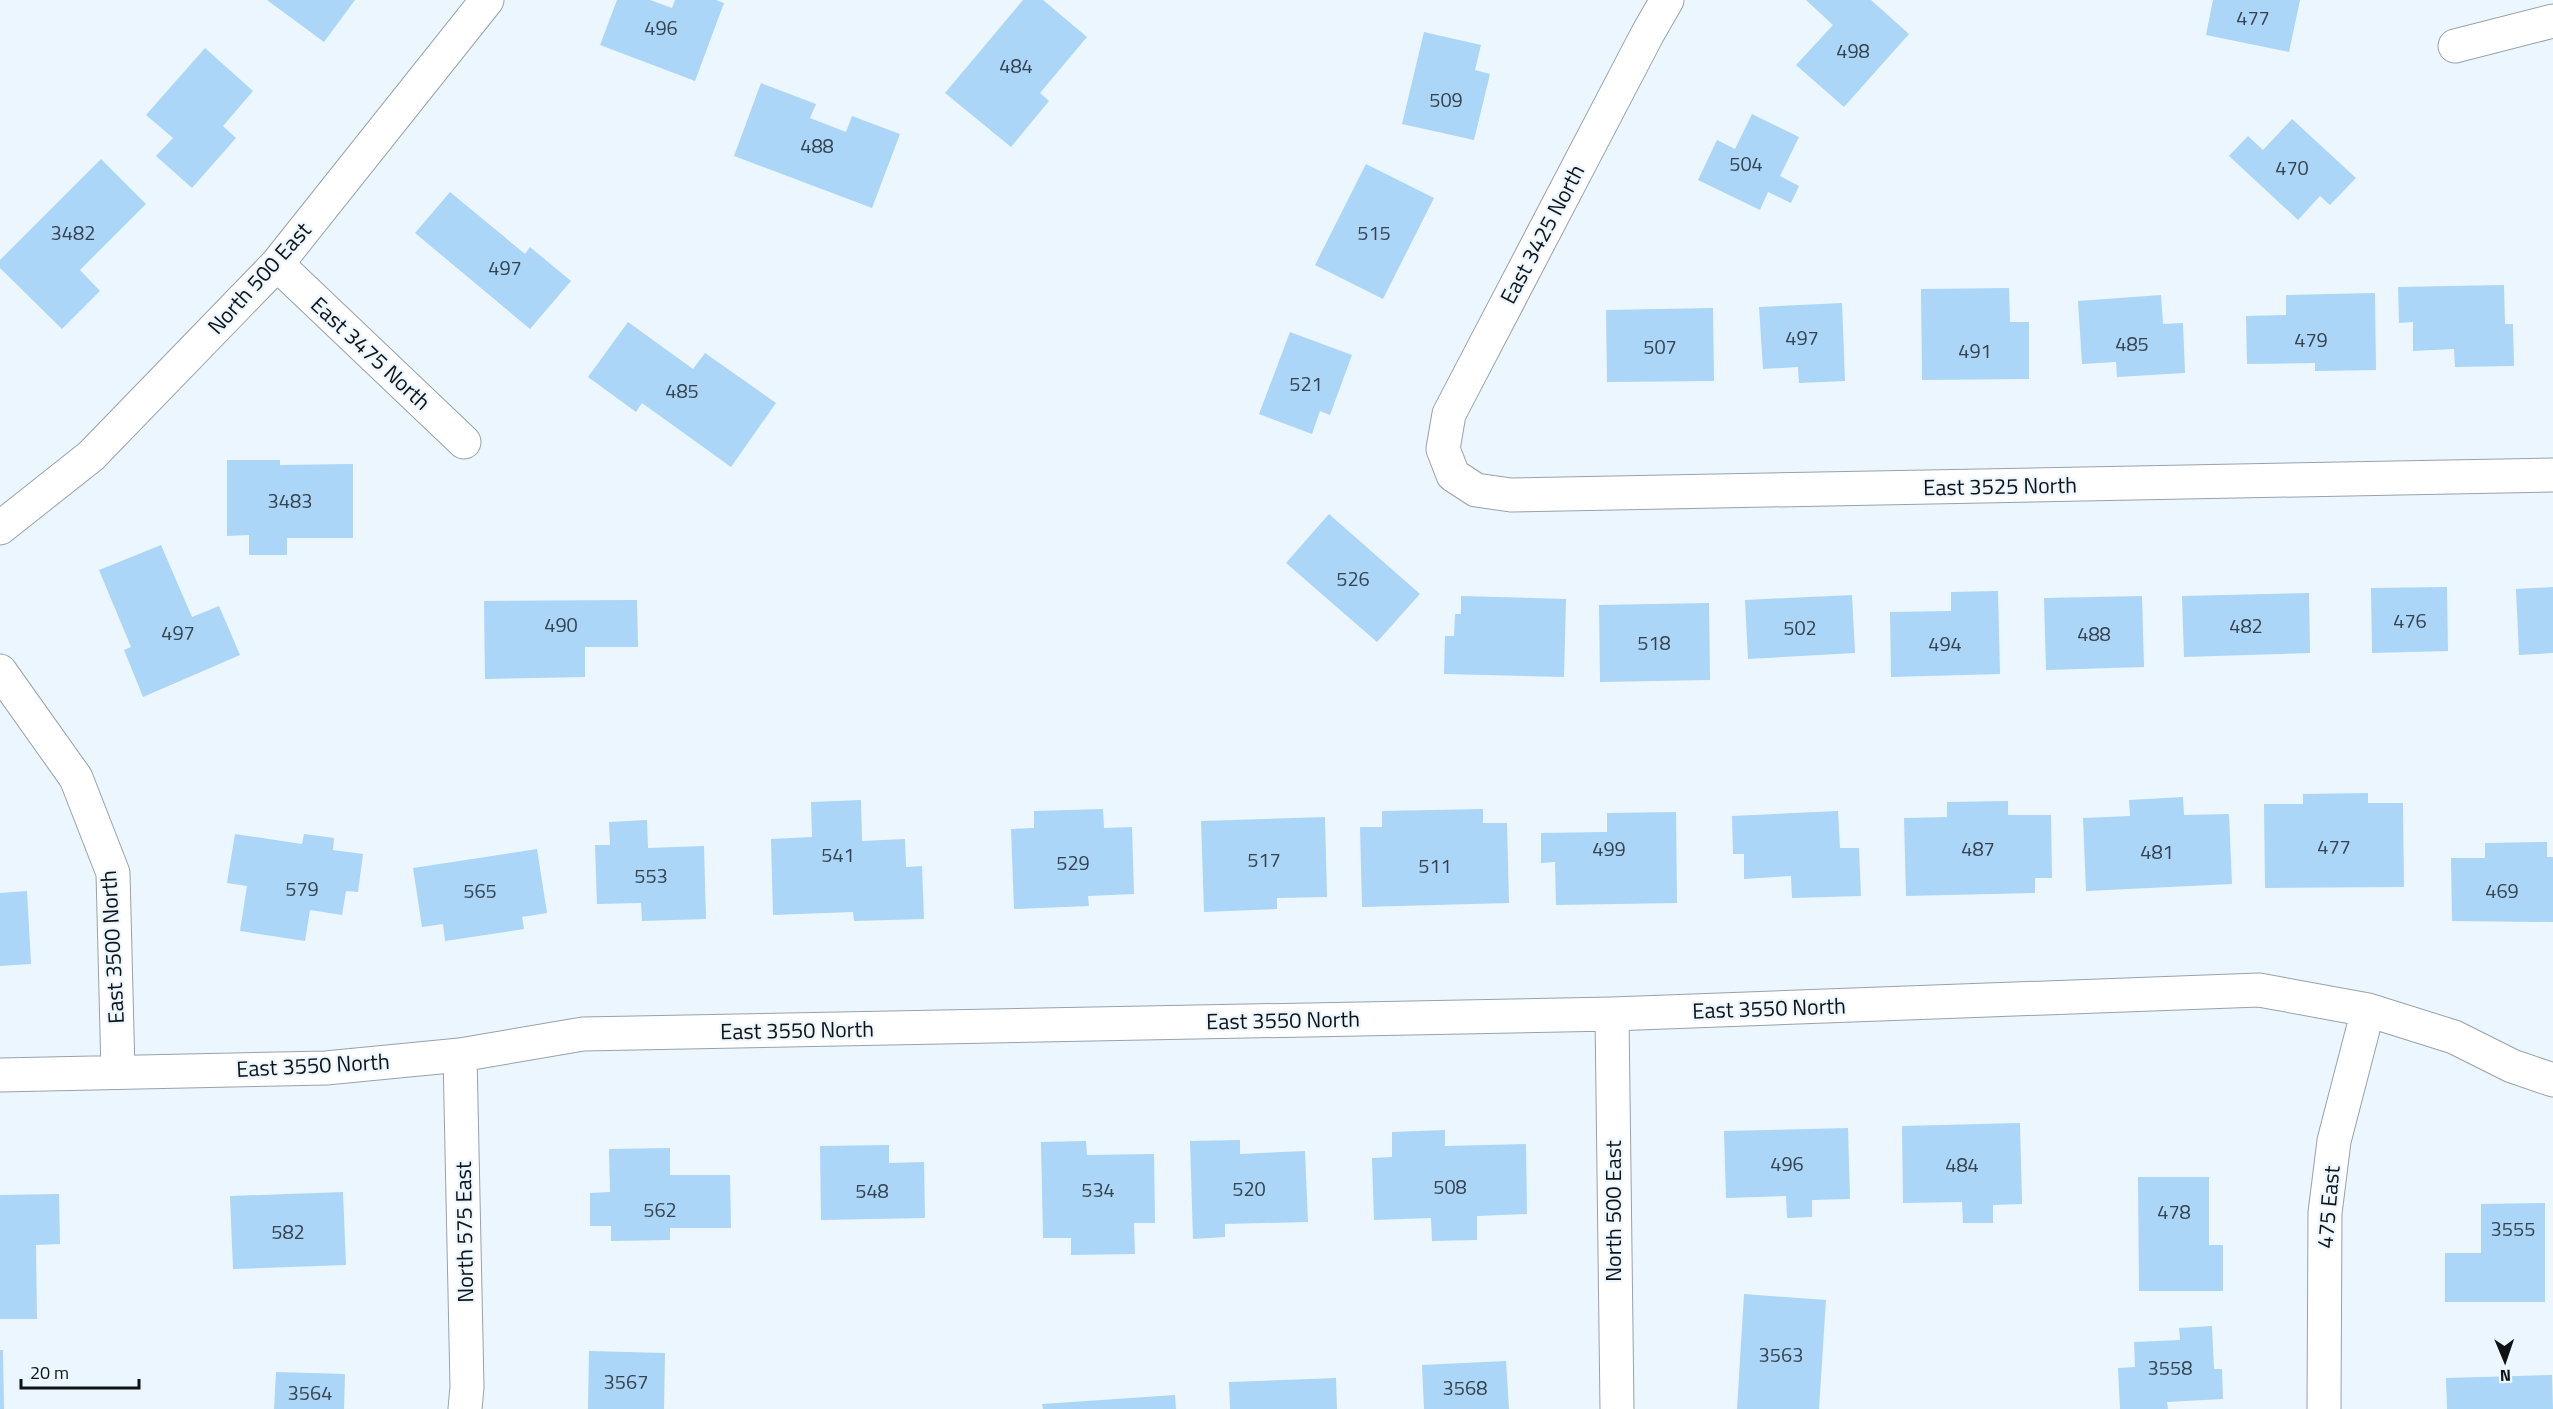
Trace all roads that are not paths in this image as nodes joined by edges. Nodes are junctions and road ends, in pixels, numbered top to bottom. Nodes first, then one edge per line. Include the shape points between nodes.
1 (488, 0) edge
2 (1668, 0) edge
3 (2553, 21) edge
4 (2455, 46) dead end
5 (277, 264) junction
6 (464, 442) dead end
7 (1453, 475) joint
8 (2553, 475) edge
9 (0, 528) edge
10 (0, 671) edge
11 (2368, 1010) junction
12 (1612, 1014) junction
13 (460, 1054) junction
14 (117, 1072) junction
15 (0, 1075) edge
16 (2553, 1080) edge
17 (465, 1409) edge
18 (1617, 1409) edge
19 (2325, 1409) edge

1 - 5 street, North 500 East
2 - 7 street, East 3425 North via 1449,414 1443,449
3 - 4 street
5 - 6 street, East 3475 North
5 - 9 street, North 500 East via 91,456
7 - 8 street, East 3525 North via 1476,490 1511,495
10 - 14 street, East 3500 North via 76,778 112,873
11 - 12 street, East 3550 North via 2259,990
11 - 16 street, East 3550 North via 2454,1037 2512,1066
11 - 19 street, 475 East via 2334,1140 2325,1213
12 - 13 street, East 3550 North via 583,1034
12 - 18 street, North 500 East
13 - 14 street, East 3550 North via 326,1068
13 - 17 street, North 575 East
14 - 15 street, East 3550 North

